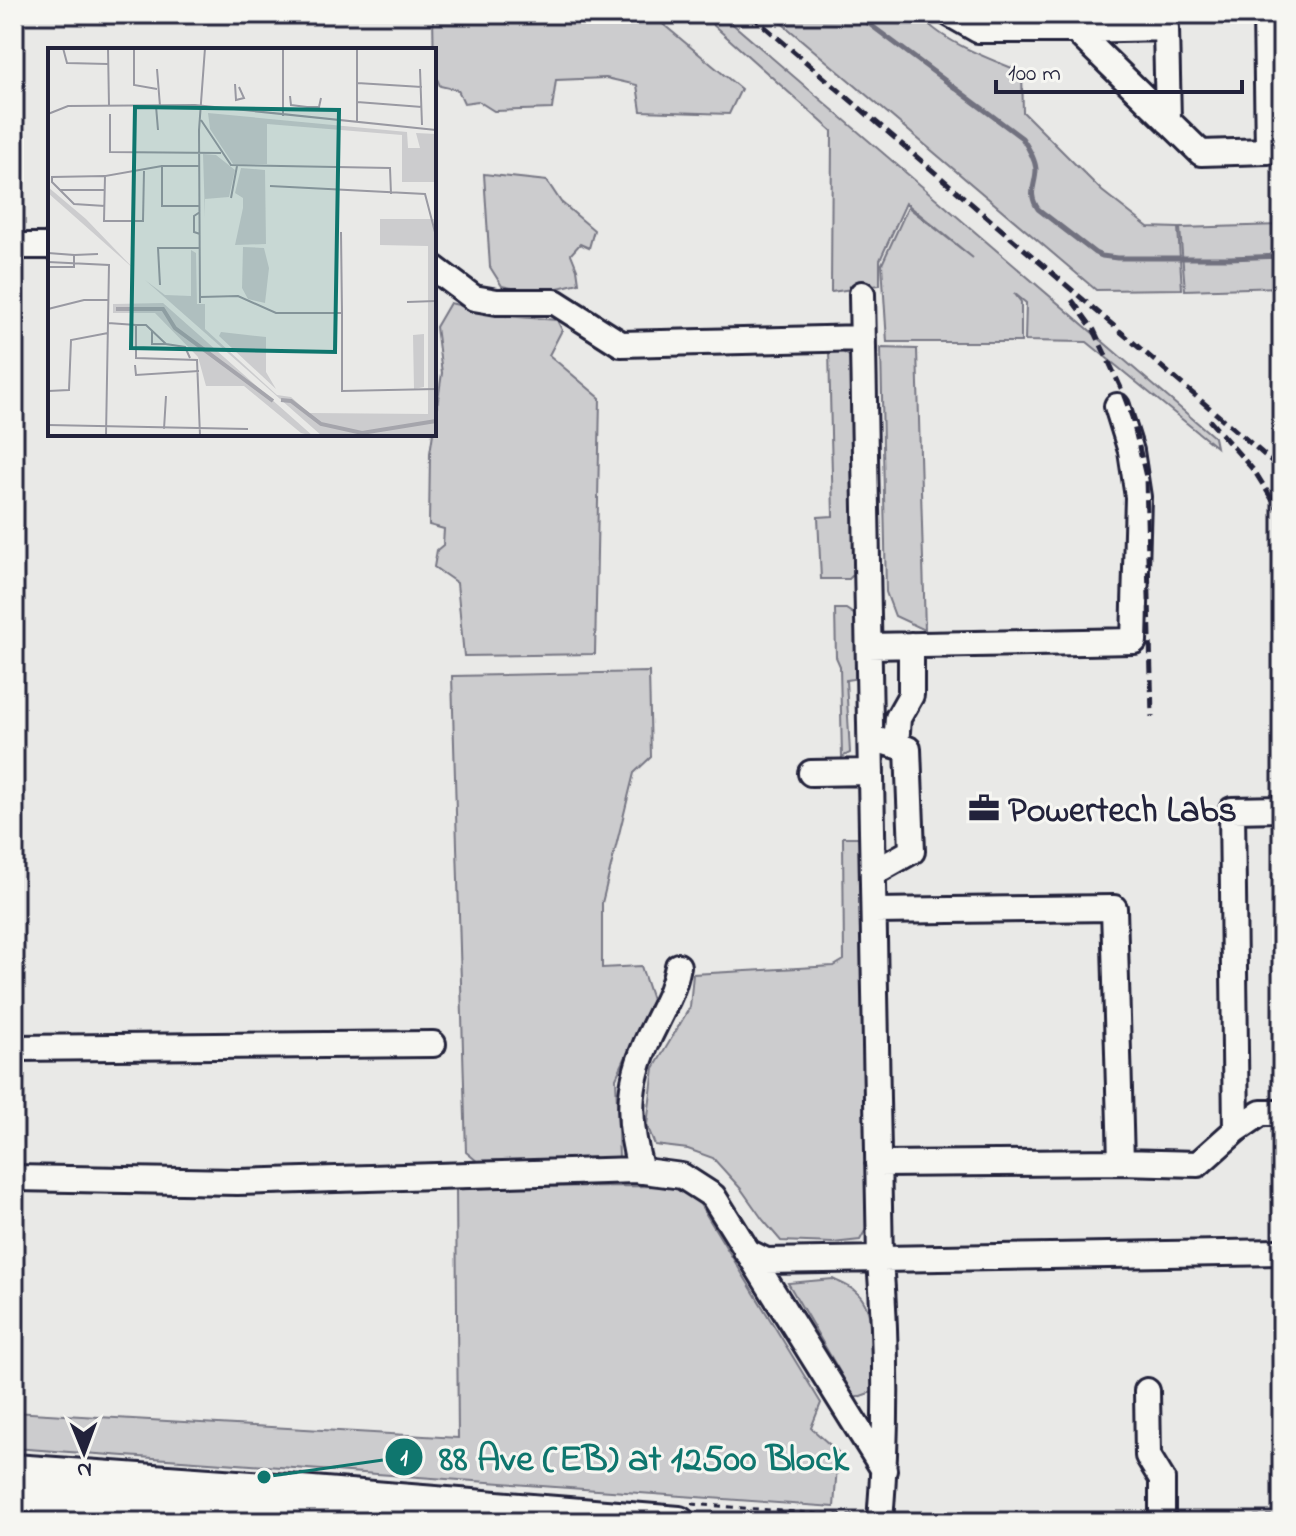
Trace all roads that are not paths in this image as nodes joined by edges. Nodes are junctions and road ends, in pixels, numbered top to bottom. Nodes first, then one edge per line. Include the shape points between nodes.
1 (950, 14) edge
2 (1266, 14) edge
3 (1075, 30) junction
4 (1168, 121) junction
5 (1275, 154) edge
6 (14, 246) edge
7 (48, 246) edge
8 (436, 270) edge
9 (862, 294) dead end
10 (863, 338) junction
11 (1117, 406) dead end
12 (911, 645) junction
13 (869, 646) junction
14 (871, 738) junction
15 (896, 745) junction
16 (871, 772) junction
17 (811, 773) dead end
18 (1282, 809) edge
19 (873, 873) junction
20 (874, 911) junction
21 (678, 966) dead end
22 (433, 1044) dead end
23 (14, 1048) edge
24 (1282, 1113) edge
25 (1236, 1130) junction
26 (1121, 1162) junction
27 (878, 1164) junction
28 (641, 1171) junction
29 (14, 1178) edge
30 (746, 1251) junction
31 (1282, 1252) edge
32 (880, 1260) junction
33 (1147, 1391) dead end
34 (14, 1470) edge
35 (884, 1470) junction
36 (14, 1496) edge
37 (364, 1514) edge
38 (1162, 1520) edge
39 (679, 1522) edge
40 (880, 1522) edge

1 - 3 street via 978,30
2 - 5 street
3 - 4 street
3 - 4 street via 1166,28
4 - 5 street via 1201,153
6 - 7 street
8 - 10 street via 474,298 555,302 621,344
9 - 10 street
10 - 13 street
11 - 12 street via 1138,497 1134,641
12 - 13 street
12 - 15 street via 911,695 898,718
13 - 14 street
14 - 15 street
14 - 16 street
15 - 19 street via 908,749 912,851
16 - 17 street
16 - 19 street
18 - 25 street via 1232,810
19 - 20 street
20 - 26 street via 1114,908
20 - 27 street
21 - 28 street via 674,988 637,1063 631,1122
22 - 23 street
24 - 25 street via 1261,1113
25 - 26 street via 1198,1164
26 - 27 street
27 - 32 street
28 - 29 street via 237,1182
28 - 30 street via 682,1176 713,1196
30 - 32 street via 766,1261
30 - 35 street
31 - 32 street
32 - 35 street
33 - 38 street via 1148,1456 1162,1479
34 - 37 main road
35 - 40 street
36 - 37 main road
37 - 39 main road

